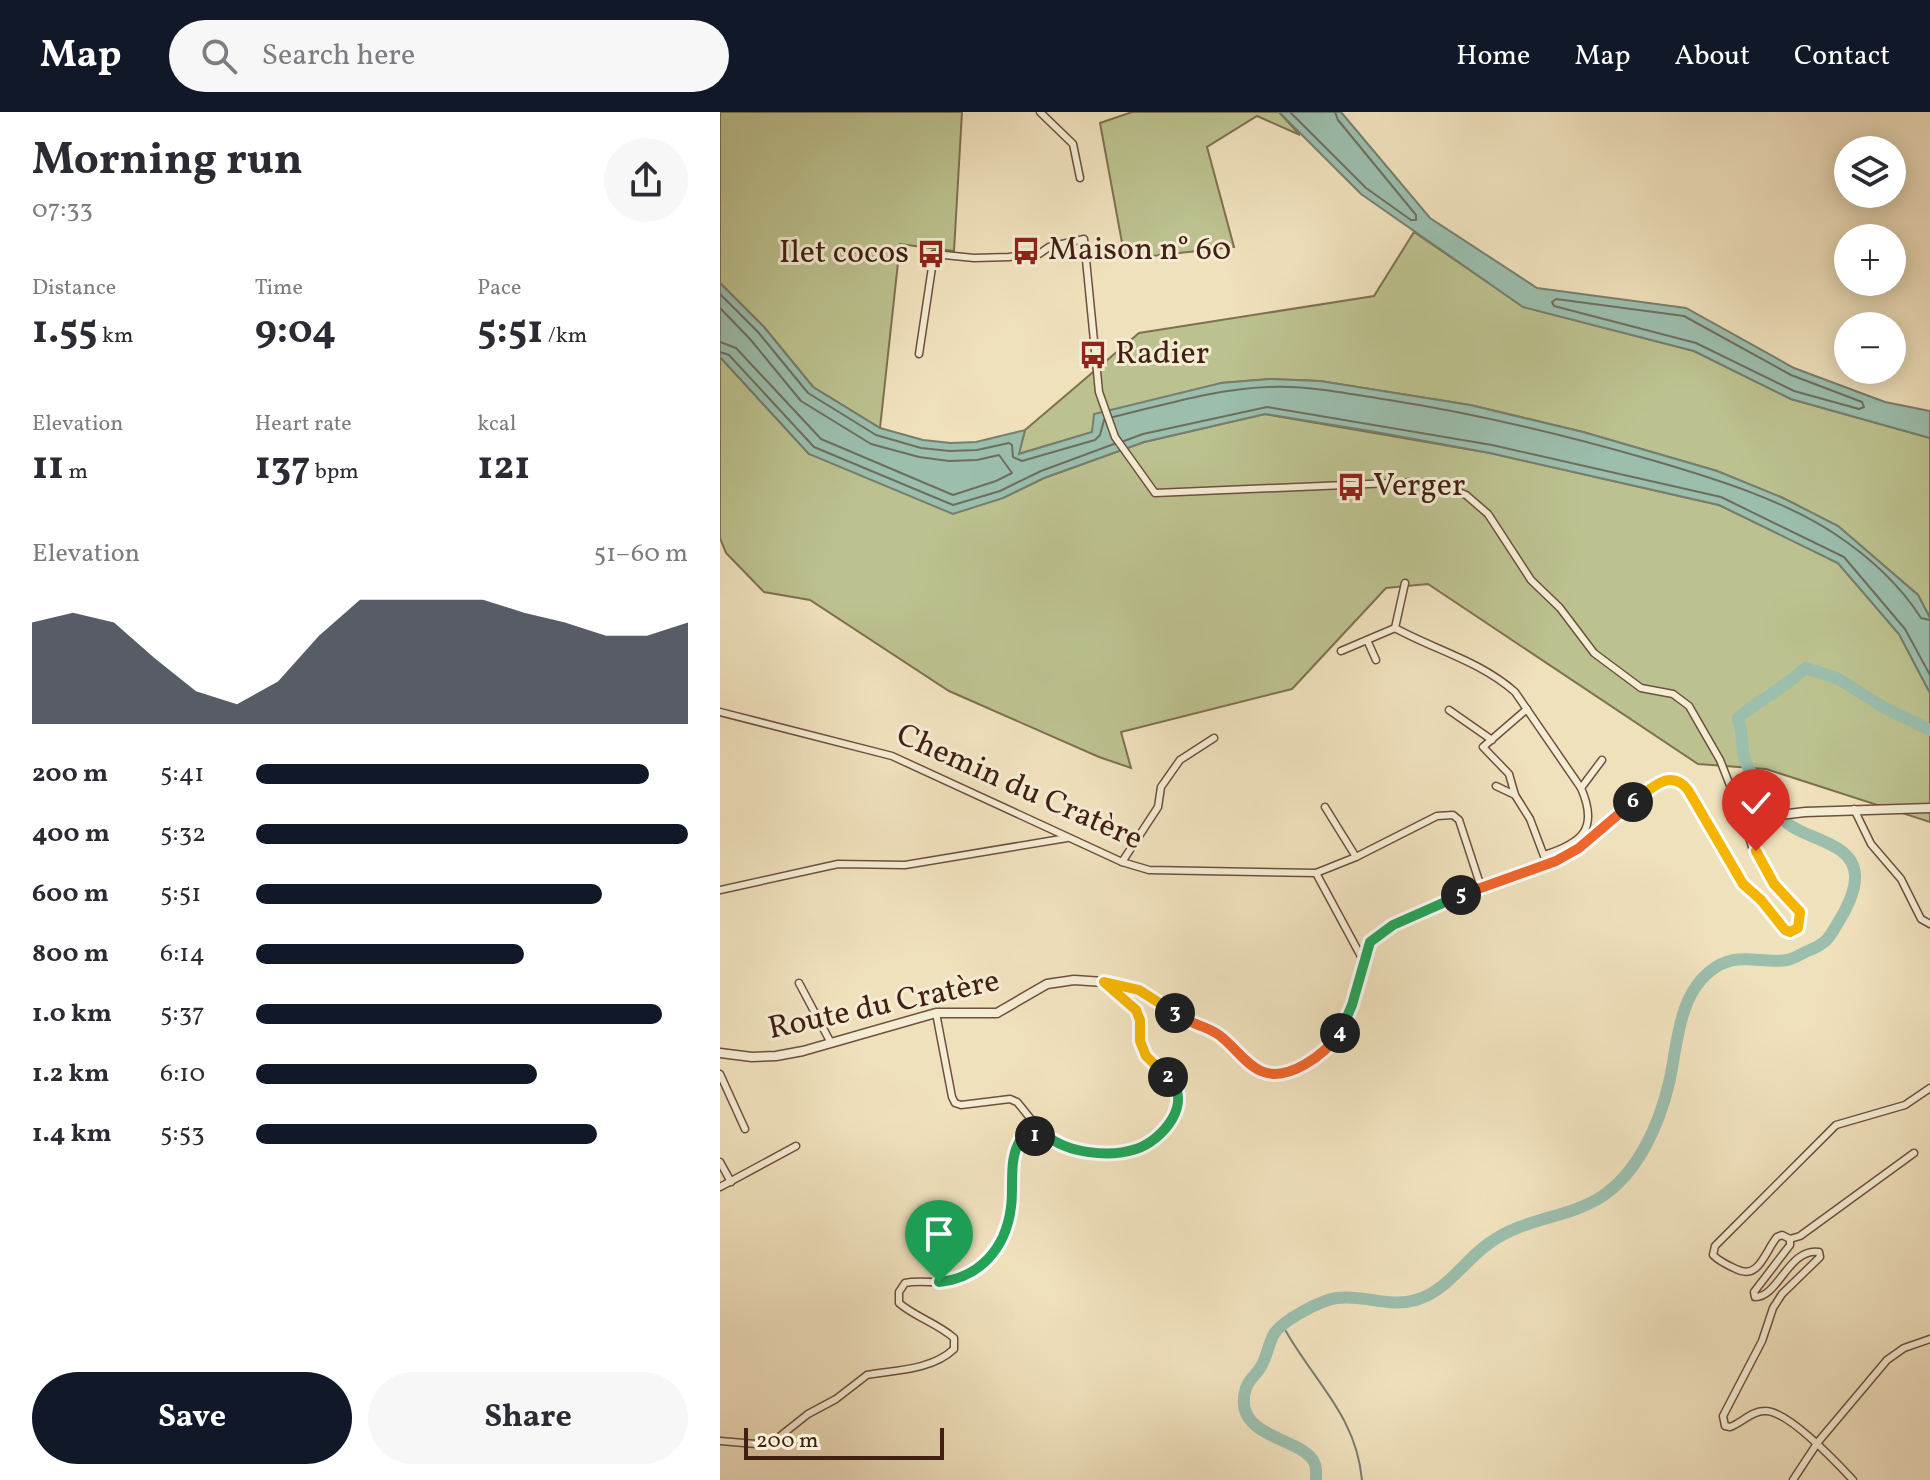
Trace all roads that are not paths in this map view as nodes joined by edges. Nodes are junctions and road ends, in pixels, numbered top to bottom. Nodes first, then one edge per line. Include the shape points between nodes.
1 (1040, 112) edge
2 (1080, 178) dead end
3 (919, 354) dead end
4 (1405, 583) dead end
5 (1395, 628) junction
6 (1367, 640) junction
7 (1341, 651) dead end
8 (1376, 660) dead end
9 (1527, 709) junction
10 (1449, 710) dead end
11 (720, 712) edge
12 (1214, 738) dead end
13 (1492, 740) junction
14 (1602, 760) dead end
15 (1496, 786) dead end
16 (1581, 788) junction
17 (1515, 795) junction
18 (1325, 807) dead end
19 (1930, 808) edge
20 (1854, 809) junction
21 (1749, 823) junction
22 (1070, 838) junction
23 (1356, 857) junction
24 (1546, 860) junction
25 (1122, 862) junction
26 (1316, 873) junction
27 (1481, 887) junction
28 (720, 890) edge
29 (1930, 924) edge
30 (1363, 960) junction
31 (1104, 982) junction
32 (799, 983) dead end
33 (936, 1013) junction
34 (831, 1043) junction
35 (720, 1053) edge
36 (720, 1074) edge
37 (1930, 1088) edge
38 (745, 1129) dead end
39 (1046, 1135) junction
40 (796, 1146) dead end
41 (1914, 1153) dead end
42 (720, 1162) edge
43 (731, 1182) junction
44 (720, 1187) edge
45 (1790, 1239) junction
46 (1930, 1339) edge
47 (720, 1441) edge
48 (1818, 1442) junction
49 (1793, 1480) edge
50 (1853, 1480) edge

1 - 2 street via 1073,144
3 - 21 street via 934,254 1009,257 1039,254 1084,239 1099,392 1115,437 1155,493 1415,482 1466,495 1488,514 1531,580 1594,653 1641,688 1673,694 1689,706
4 - 5 street
5 - 6 street
5 - 9 street via 1484,669 1515,692
6 - 7 street
6 - 8 street
9 - 13 street
9 - 16 street
10 - 13 street
11 - 22 street, Chemin du Cratère via 892,756
12 - 25 street via 1180,760 1161,787 1158,807
13 - 17 street via 1483,747 1509,774
14 - 16 street
15 - 17 street
16 - 24 street via 1588,825 1577,841
17 - 24 street
18 - 23 street
19 - 20 street
20 - 21 street via 1754,818
20 - 29 street via 1871,844 1901,879 1921,919
21 - 24 street, Route du Cratère via 1769,878 1800,912 1794,932 1785,930 1743,884 1688,790 1675,779 1650,790 1579,848
22 - 25 street, Chemin du Cratère
22 - 28 street via 905,865 838,864
23 - 26 street, Chemin du Cratère
23 - 27 street, Chemin du Cratère via 1429,819 1453,815
24 - 27 street, Route du Cratère
25 - 26 street, Chemin du Cratère via 1149,870
26 - 30 street
27 - 30 street, Route du Cratère via 1377,934
30 - 31 street, Route du Cratère via 1352,1005 1335,1040 1283,1074 1259,1071 1222,1037 1184,1020 1152,997
31 - 33 street, Route du Cratère via 1055,982 997,1013
31 - 39 street via 1136,1010 1146,1056 1173,1081 1178,1102 1174,1115 1161,1134 1134,1150 1071,1149
32 - 34 street
33 - 34 street, Route du Cratère
33 - 39 street via 955,1103 1010,1099
34 - 35 street, Route du Cratère via 776,1056
36 - 38 street
37 - 45 street via 1905,1105 1836,1125 1712,1254 1741,1272 1752,1271 1777,1237
39 - 47 street via 1021,1139 1014,1149 1007,1228 985,1263 958,1280 905,1283 899,1292 899,1303 954,1338 954,1349 945,1358 867,1375 774,1441
40 - 43 street
41 - 45 street
42 - 43 street
43 - 44 street
45 - 48 street via 1755,1297 1765,1296 1808,1252 1817,1251 1820,1257 1773,1308 1723,1422 1730,1427 1768,1411
46 - 48 street via 1887,1360
48 - 49 street
48 - 50 street

